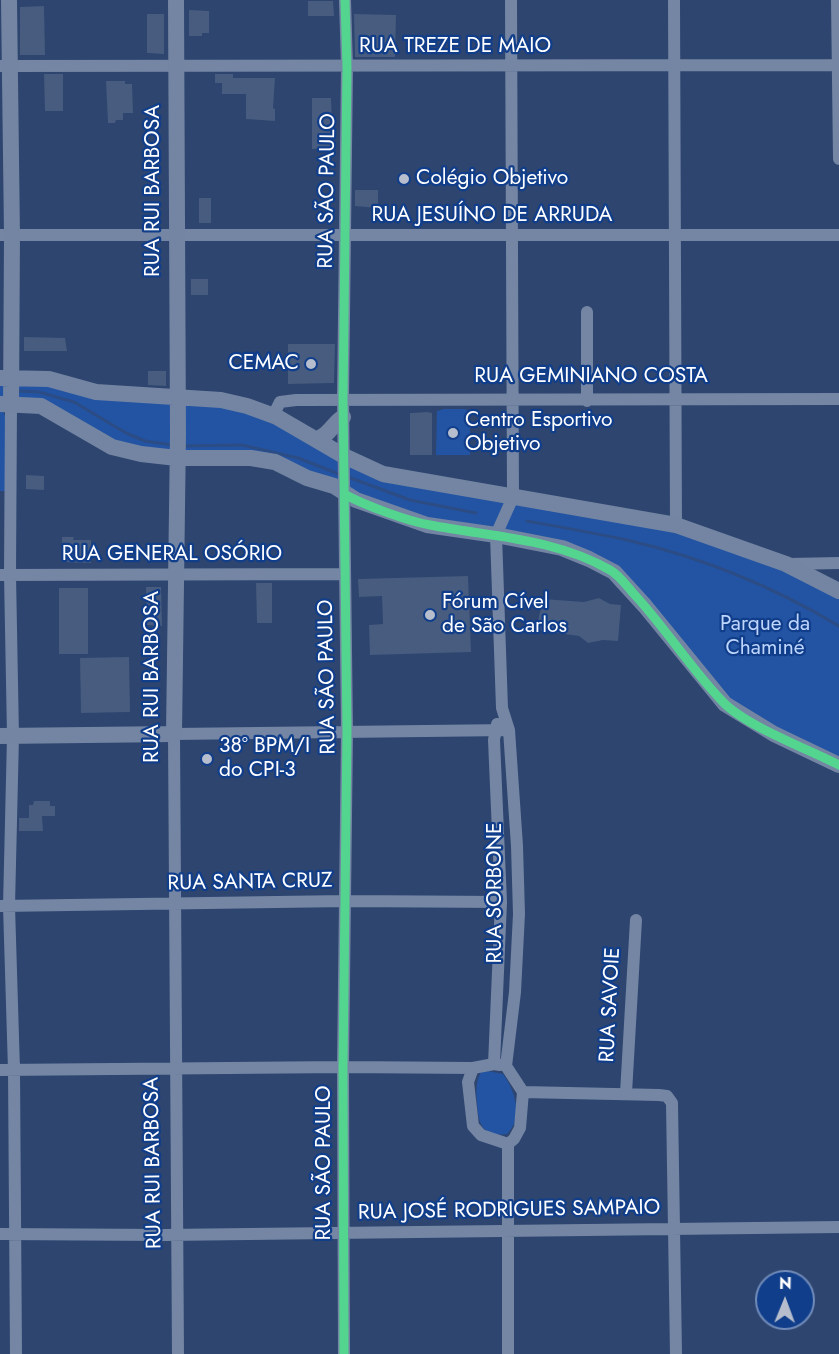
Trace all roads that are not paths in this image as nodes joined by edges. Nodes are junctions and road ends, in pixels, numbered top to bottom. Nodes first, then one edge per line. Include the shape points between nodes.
1 (9, 0) edge
2 (176, 0) edge
3 (345, 0) edge
4 (511, 0) edge
5 (674, 0) edge
6 (837, 0) edge
7 (512, 65) junction
8 (838, 65) edge
9 (4, 66) edge
10 (176, 66) junction
11 (675, 66) junction
12 (347, 67) junction
13 (839, 159) edge
14 (345, 234) junction
15 (6, 235) edge
16 (176, 235) junction
17 (512, 236) junction
18 (675, 236) junction
19 (839, 236) edge
20 (587, 312) dead end
21 (7, 391) edge
22 (177, 397) junction
23 (343, 399) junction
24 (839, 399) edge
25 (513, 400) junction
26 (677, 400) junction
27 (587, 401) junction
28 (277, 417) junction
29 (343, 417) junction
30 (317, 438) junction
31 (177, 456) junction
32 (344, 461) junction
33 (344, 492) junction
34 (513, 497) junction
35 (676, 525) junction
36 (496, 535) junction
37 (839, 563) edge
38 (786, 564) junction
39 (345, 574) junction
40 (5, 575) edge
41 (176, 575) junction
42 (839, 591) edge
43 (502, 708) junction
44 (509, 730) junction
45 (495, 731) junction
46 (347, 732) junction
47 (174, 734) junction
48 (6, 736) edge
49 (839, 765) edge
50 (346, 901) junction
51 (501, 902) junction
52 (176, 904) junction
53 (5, 906) edge
54 (636, 920) dead end
55 (496, 992) junction
56 (515, 992) junction
57 (500, 1065) junction
58 (343, 1067) junction
59 (175, 1068) junction
60 (473, 1068) junction
61 (14, 1070) junction
62 (0, 1071) edge
63 (523, 1092) junction
64 (626, 1093) junction
65 (508, 1144) junction
66 (839, 1227) edge
67 (675, 1228) junction
68 (507, 1231) junction
69 (343, 1233) junction
70 (0, 1234) edge
71 (14, 1234) junction
72 (178, 1235) junction
73 (16, 1354) edge
74 (178, 1354) edge
75 (344, 1354) edge
76 (508, 1354) edge
77 (676, 1354) edge

1 - 9 main road
2 - 10 main road, RUA RUI BARBOSA
3 - 12 street, RUA SÃO PAULO
4 - 7 street
5 - 11 street
6 - 8 street
7 - 11 street, RUA TREZE DE MAIO
7 - 12 street, RUA TREZE DE MAIO
7 - 17 street
8 - 11 street, RUA TREZE DE MAIO
8 - 13 street
9 - 10 street, RUA TREZE DE MAIO
9 - 15 main road
10 - 12 street, RUA TREZE DE MAIO
10 - 16 main road, RUA RUI BARBOSA
11 - 18 street
12 - 14 street, RUA SÃO PAULO
14 - 16 street, RUA JESUÍNO DE ARRUDA
14 - 17 street, RUA JESUÍNO DE ARRUDA
14 - 23 street, RUA SÃO PAULO
15 - 16 street, RUA JESUÍNO DE ARRUDA
15 - 21 main road
16 - 22 main road, RUA RUI BARBOSA
17 - 18 street, RUA JESUÍNO DE ARRUDA
17 - 25 street
18 - 19 street, RUA JESUÍNO DE ARRUDA
18 - 26 street
20 - 27 street
21 - 22 main road via 49,379 96,392
21 - 31 main road via 112,447
21 - 40 street
22 - 28 main road via 247,405
22 - 31 main road, RUA RUI BARBOSA
23 - 25 street, RUA GEMINIANO COSTA
23 - 28 street, RUA GEMINIANO COSTA via 284,401 277,405
23 - 29 street, RUA SÃO PAULO
24 - 26 street, RUA GEMINIANO COSTA
25 - 27 street, RUA GEMINIANO COSTA
25 - 34 street
26 - 27 street, RUA GEMINIANO COSTA
26 - 35 street
28 - 30 main road
29 - 30 main road
29 - 32 street, RUA SÃO PAULO
30 - 32 main road
31 - 33 main road via 275,462
31 - 41 main road, RUA RUI BARBOSA
32 - 33 street, RUA SÃO PAULO
32 - 34 main road via 383,474
33 - 36 main road via 356,500 427,525
33 - 39 street, RUA SÃO PAULO
34 - 35 main road
34 - 36 street, RUA SORBONE
35 - 38 main road
36 - 43 street, RUA SORBONE
36 - 49 main road via 562,548 614,572 725,704
37 - 38 street
38 - 42 main road
39 - 41 street, RUA GENERAL OSÓRIO
39 - 46 street, RUA SÃO PAULO
40 - 41 street, RUA GENERAL OSÓRIO
40 - 48 street
41 - 47 main road, RUA RUI BARBOSA
43 - 44 street, RUA SORBONE
43 - 45 street, RUA SORBONE
44 - 45 street
44 - 56 street, RUA SORBONE via 519,914
45 - 46 street
45 - 51 street, RUA SORBONE
46 - 47 street
46 - 50 street, RUA SÃO PAULO
47 - 48 main road
47 - 52 street, RUA RUI BARBOSA
48 - 53 street
50 - 51 street, RUA SANTA CRUZ
50 - 52 street, RUA SANTA CRUZ
50 - 58 street, RUA SÃO PAULO
51 - 55 street, RUA SORBONE
52 - 53 street, RUA SANTA CRUZ
52 - 59 street, RUA RUI BARBOSA
53 - 61 street
54 - 64 street, RUA SAVOIE
55 - 56 street
55 - 57 street, RUA SORBONE
56 - 57 street, RUA SORBONE
57 - 60 street
57 - 63 street
58 - 59 street
58 - 60 street
58 - 69 street, RUA SÃO PAULO
59 - 61 street
59 - 72 street, RUA RUI BARBOSA
60 - 65 street via 468,1082 473,1126 481,1135
61 - 62 street
61 - 71 street
63 - 64 street
63 - 65 street via 520,1128
64 - 67 street via 667,1096 672,1103
65 - 68 street
66 - 67 street, RUA JOSÉ RODRIGUES SAMPAIO
67 - 68 street, RUA JOSÉ RODRIGUES SAMPAIO
67 - 77 street
68 - 69 street, RUA JOSÉ RODRIGUES SAMPAIO
68 - 76 street
69 - 72 street, RUA JOSÉ RODRIGUES SAMPAIO
69 - 75 street, RUA SÃO PAULO
70 - 71 street, RUA JOSÉ RODRIGUES SAMPAIO
71 - 72 street, RUA JOSÉ RODRIGUES SAMPAIO
71 - 73 street
72 - 74 street, RUA RUI BARBOSA

